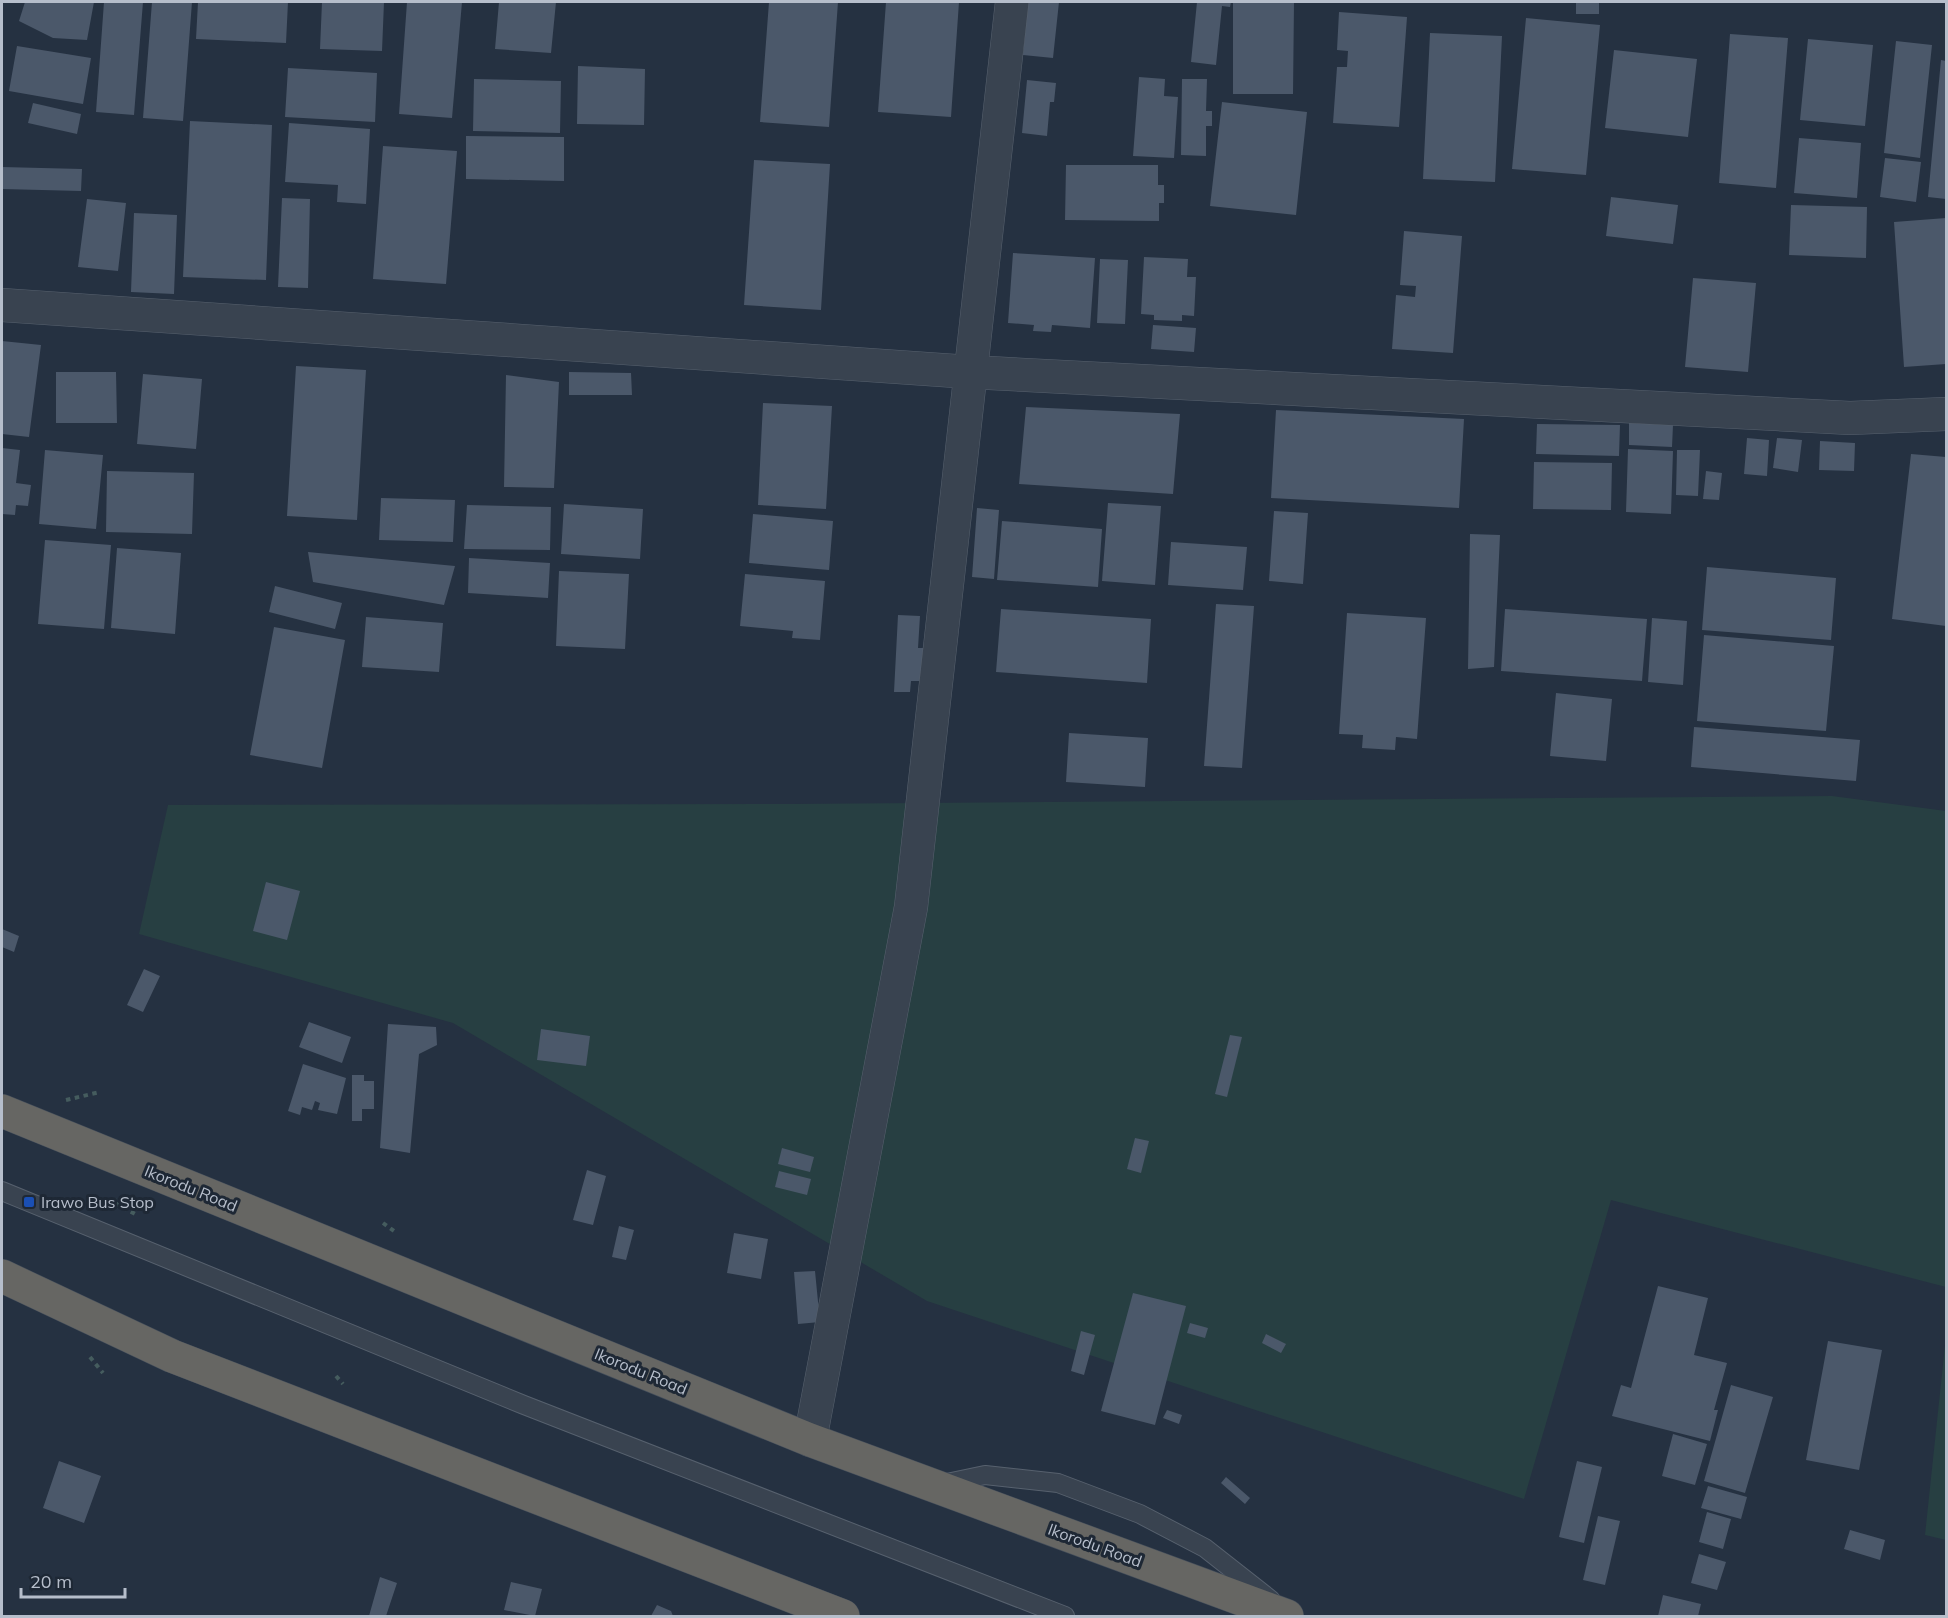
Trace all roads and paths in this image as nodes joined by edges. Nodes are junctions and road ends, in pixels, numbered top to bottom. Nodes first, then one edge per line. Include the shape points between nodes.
1 (1012, 2) edge
2 (2, 305) edge
3 (970, 372) junction
4 (1947, 414) edge
5 (2, 1111) edge
6 (2, 1191) edge
7 (112, 1200) dead end
8 (145, 1220) dead end
9 (2, 1276) edge
10 (810, 1440) junction
11 (933, 1485) junction
12 (843, 1617) edge
13 (1065, 1617) edge
14 (1289, 1617) edge

1 - 3 street
2 - 3 street
3 - 4 street via 1851,418
3 - 10 street via 911,907
5 - 10 highway, Ikorodu Road
6 - 13 lane via 524,1405
7 - 8 path
9 - 12 highway via 172,1356
10 - 11 highway, Ikorodu Road
11 - 14 highway, Ikorodu Road
11 - 14 lane via 985,1475 1058,1483 1140,1514 1205,1548

